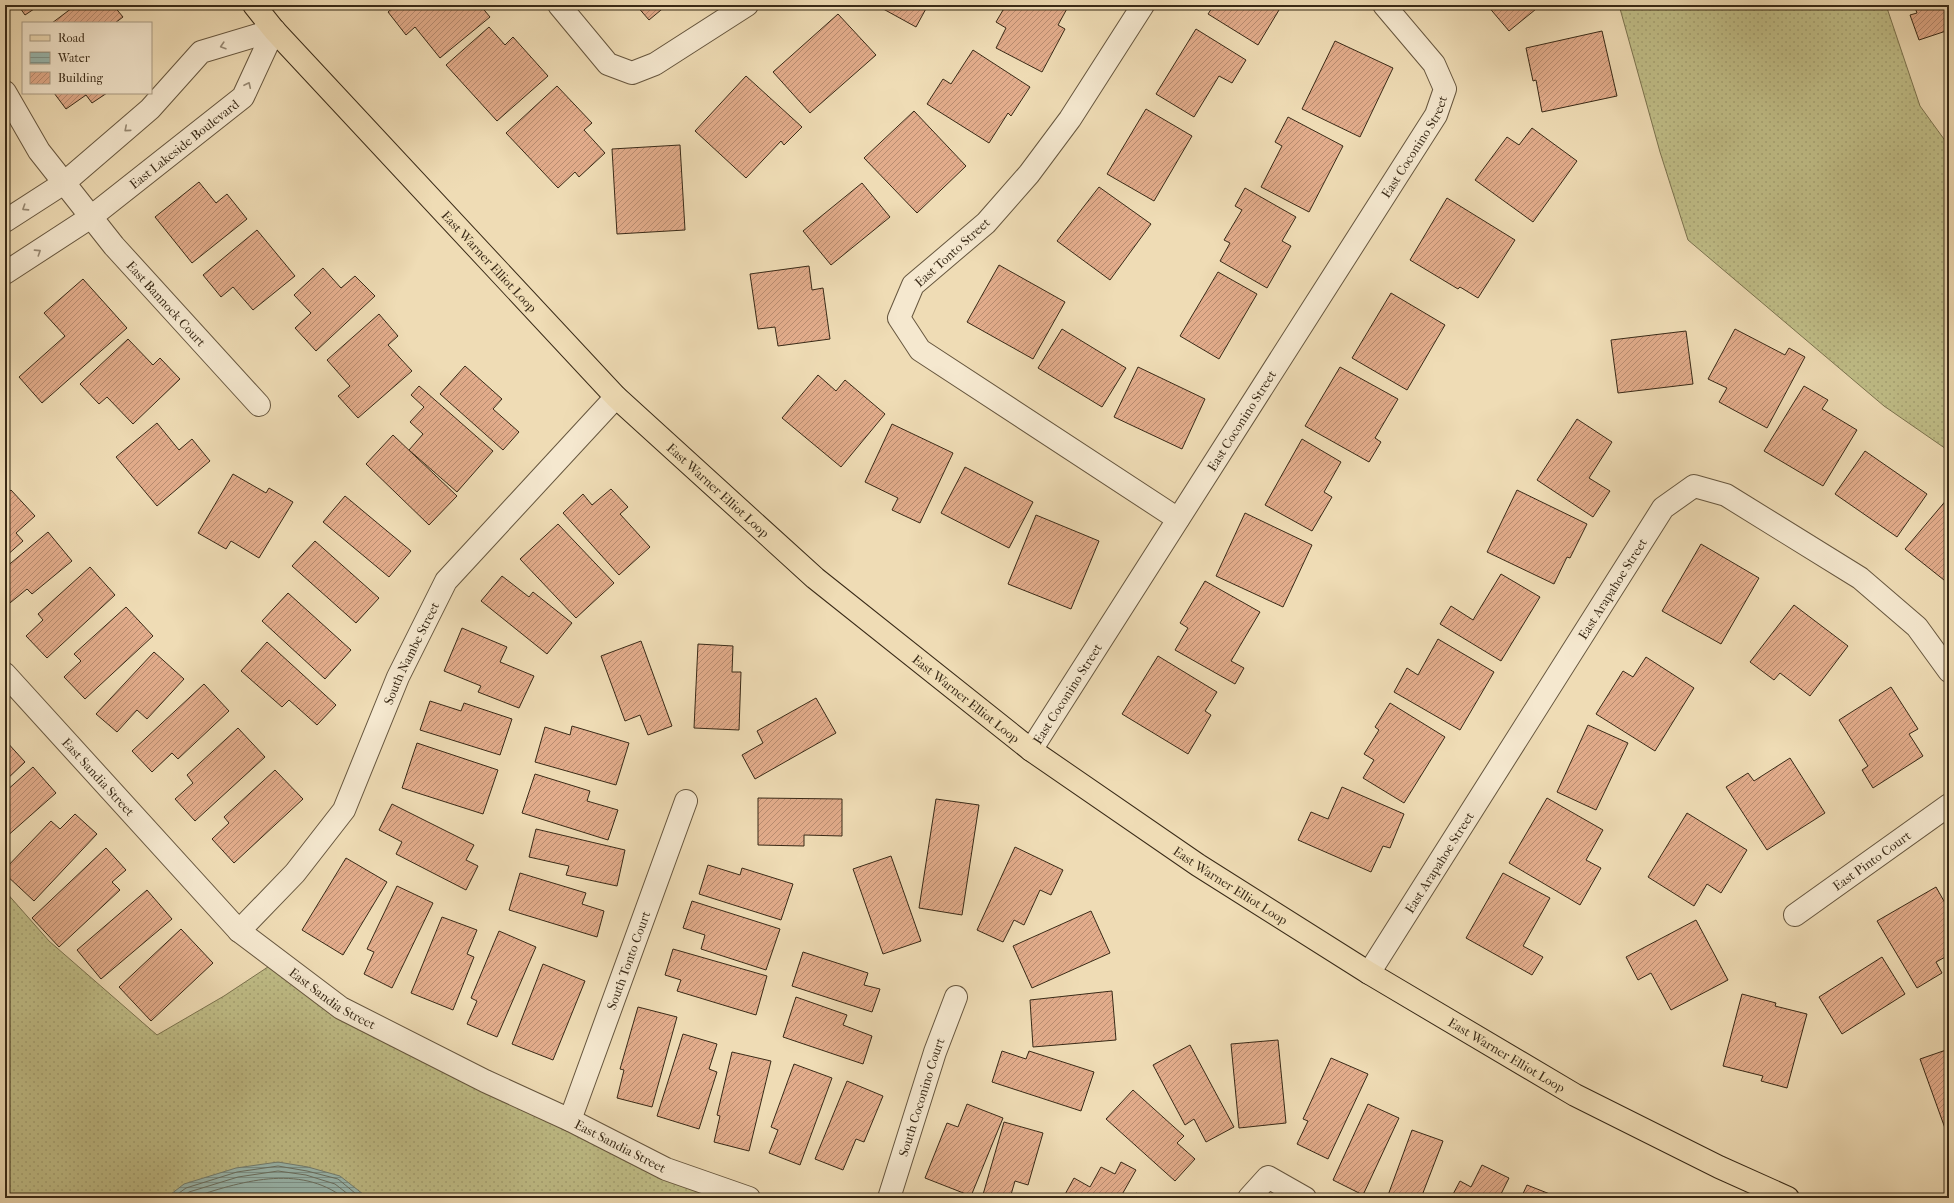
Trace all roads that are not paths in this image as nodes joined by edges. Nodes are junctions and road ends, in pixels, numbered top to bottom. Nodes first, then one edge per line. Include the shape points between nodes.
1 (254, 5) edge
2 (559, 5) edge
3 (747, 5) edge
4 (1143, 5) edge
5 (1384, 5) edge
6 (274, 30) junction
7 (5, 92) edge
8 (70, 191) junction
9 (91, 217) junction
10 (5, 221) edge
11 (5, 273) edge
12 (616, 397) junction
13 (259, 405) dead end
14 (1178, 519) junction
15 (1949, 671) edge
16 (5, 674) edge
17 (1031, 750) junction
18 (686, 801) dead end
19 (1949, 805) edge
20 (1795, 915) dead end
21 (239, 931) junction
22 (1370, 972) junction
23 (956, 996) dead end
24 (570, 1120) junction
25 (748, 1198) edge
26 (889, 1198) edge
27 (1249, 1198) edge
28 (1305, 1198) edge
29 (1788, 1198) edge

1 - 6 main road, East Warner Elliot Loop
2 - 3 street via 608,64 632,73 655,64
4 - 14 street, East Tonto Street via 1070,119 1029,174 986,223 913,285 899,318 920,350
5 - 14 street, East Coconino Street via 1434,64 1445,89 1436,115
6 -> 8 street via 201,52
9 -> 6 street, East Lakeside Boulevard via 242,98
6 - 12 main road, East Warner Elliot Loop
7 - 8 street, East Bannock Court via 39,151
8 - 9 street, East Bannock Court
8 -> 10 street
11 -> 9 street, East Lakeside Boulevard
9 - 13 street, East Bannock Court via 130,264
12 - 17 main road, East Warner Elliot Loop via 815,578
12 - 21 street, South Nambe Street via 446,581 398,677 344,810 295,873
14 - 17 street, East Coconino Street
15 - 22 street, East Arapahoe Street via 1916,627 1860,578 1726,495 1694,486 1664,508
16 - 21 street, East Sandia Street
17 - 22 main road, East Warner Elliot Loop via 1198,865
18 - 24 street, South Tonto Court
19 - 20 street, East Pinto Court
21 - 24 street, East Sandia Street via 341,1008 485,1081
22 - 29 main road, East Warner Elliot Loop via 1575,1095
23 - 26 street, South Coconino Court via 935,1052
24 - 25 street, East Sandia Street via 666,1169
27 - 28 street via 1268,1177

